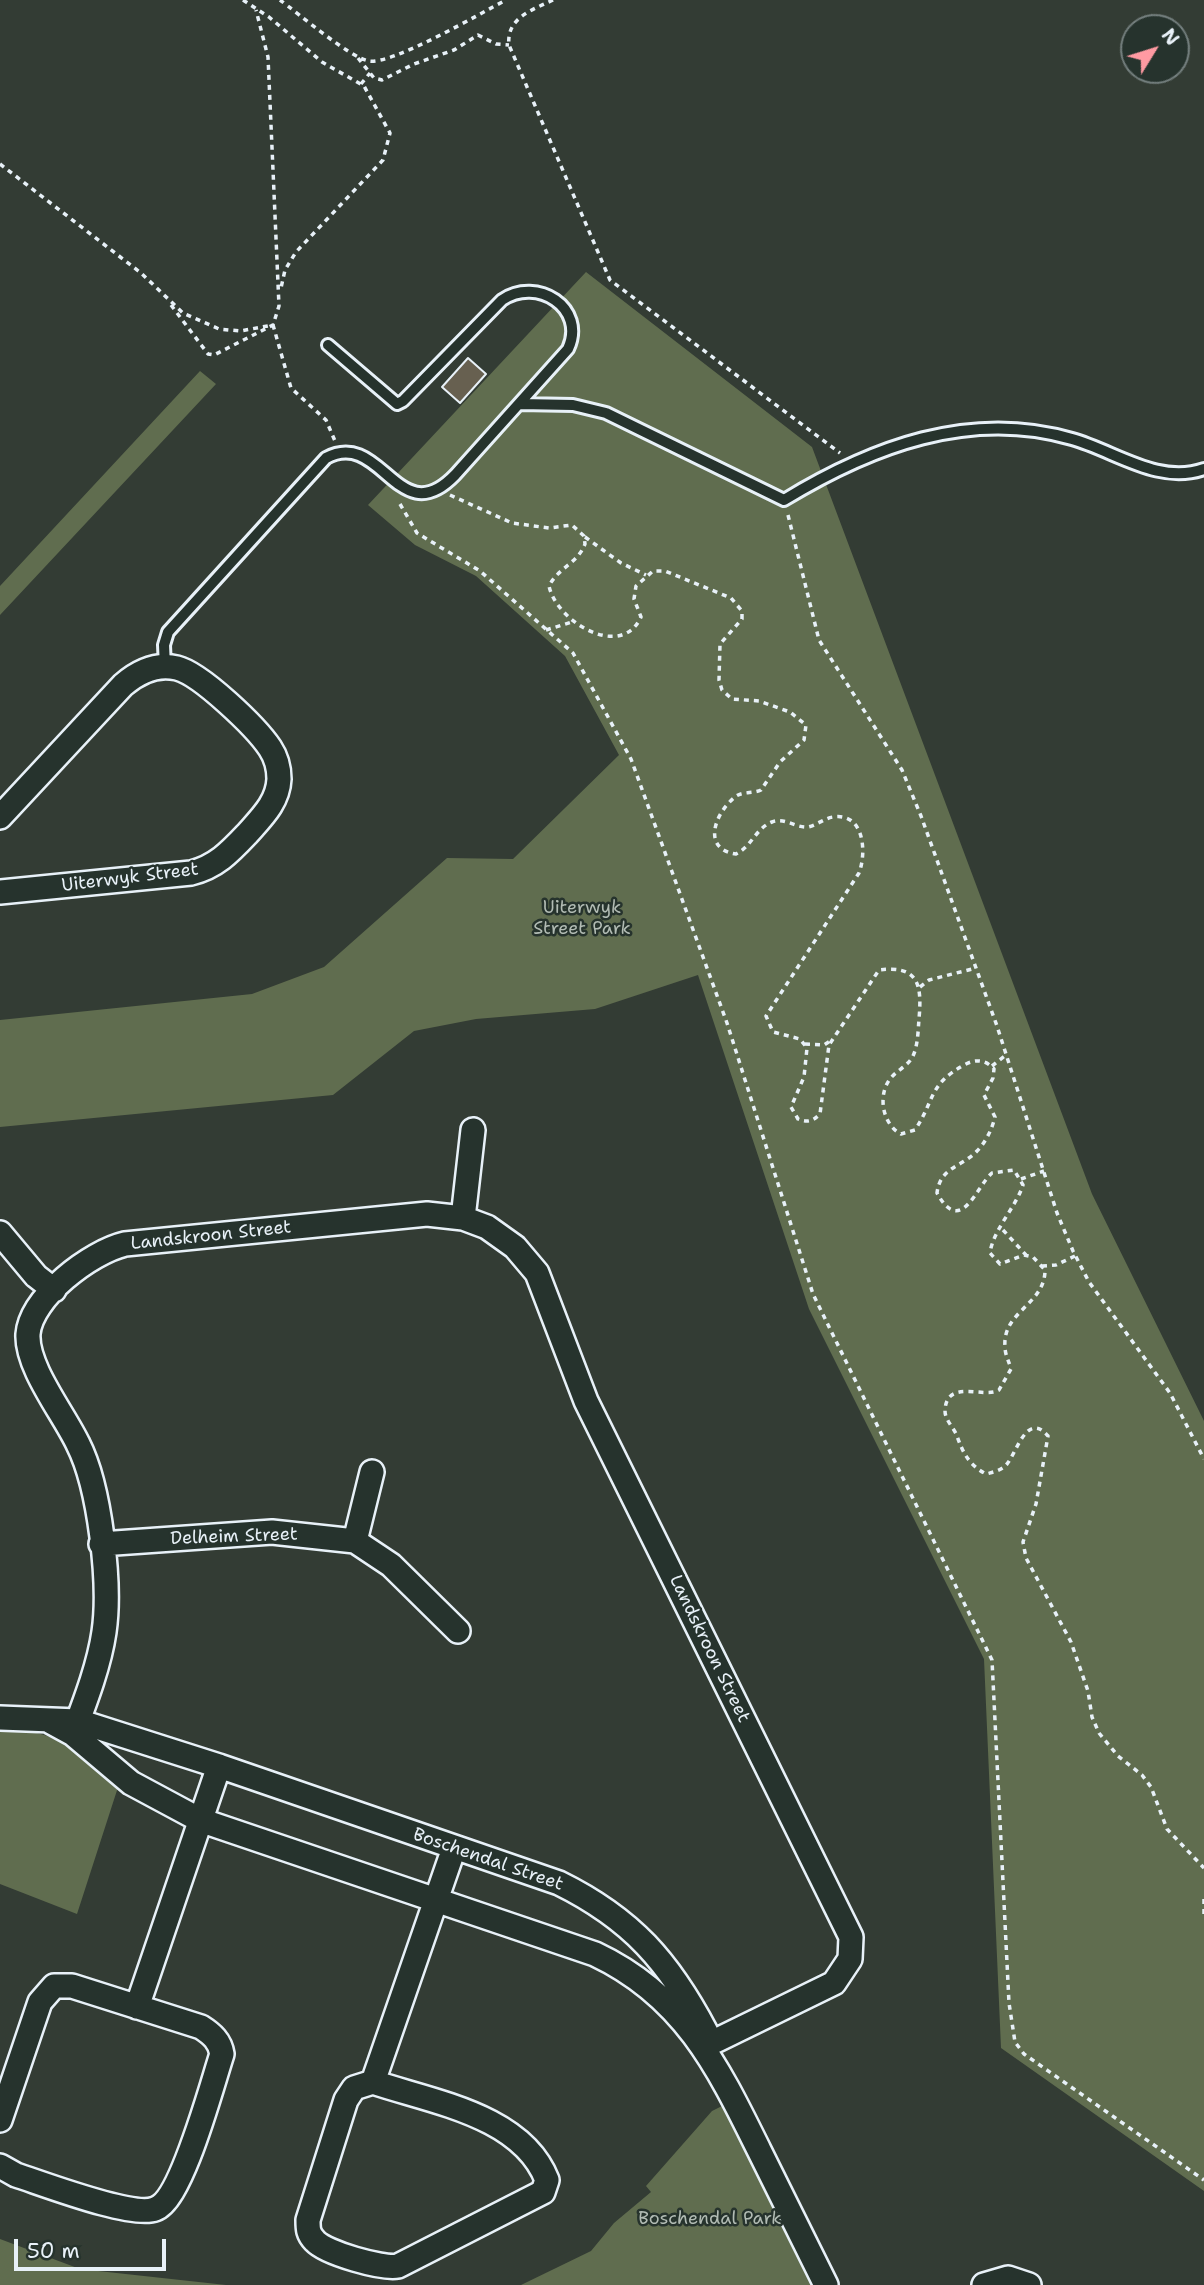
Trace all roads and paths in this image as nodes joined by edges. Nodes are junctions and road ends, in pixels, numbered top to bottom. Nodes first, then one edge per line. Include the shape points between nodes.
1 (243, 0) edge
2 (280, 0) edge
3 (506, 0) edge
4 (552, 0) edge
5 (256, 10) junction
6 (509, 45) junction
7 (355, 55) junction
8 (370, 74) junction
9 (361, 84) junction
10 (0, 164) edge
11 (280, 295) junction
12 (166, 299) junction
13 (273, 325) junction
14 (328, 345) dead end
15 (520, 404) junction
16 (339, 452) junction
17 (852, 463) junction
18 (1204, 469) edge
19 (394, 481) junction
20 (437, 491) junction
21 (784, 500) junction
22 (584, 536) junction
23 (649, 574) junction
24 (572, 622) junction
25 (546, 630) junction
26 (165, 667) junction
27 (0, 817) edge
28 (0, 892) edge
29 (976, 968) junction
30 (919, 987) junction
31 (833, 1039) junction
32 (803, 1043) junction
33 (1006, 1055) junction
34 (992, 1066) junction
35 (473, 1130) dead end
36 (1044, 1171) junction
37 (1021, 1179) junction
38 (463, 1218) junction
39 (1003, 1224) junction
40 (0, 1233) edge
41 (1030, 1256) junction
42 (1075, 1256) junction
43 (1042, 1266) junction
44 (54, 1290) junction
45 (1204, 1459) edge
46 (372, 1472) dead end
47 (355, 1541) junction
48 (102, 1544) junction
49 (458, 1631) dead end
50 (0, 1718) edge
51 (76, 1728) junction
52 (219, 1766) junction
53 (200, 1819) junction
54 (454, 1848) junction
55 (1204, 1868) edge
56 (1204, 1899) edge
57 (437, 1901) junction
58 (1204, 1914) edge
59 (136, 2007) junction
60 (707, 2045) junction
61 (373, 2082) junction
62 (0, 2120) edge
63 (0, 2166) edge
64 (1204, 2180) edge
65 (826, 2285) edge
66 (984, 2285) edge
67 (1029, 2285) edge

1 - 5 path
2 - 7 path
3 - 7 path via 390,58 372,62
4 - 6 path via 513,23
5 - 9 path via 322,62
5 - 11 path via 268,57
6 - 8 path via 478,35 385,80
6 - 17 path via 610,280
7 - 8 path
8 - 9 path
9 - 11 path via 390,133 387,153 296,252 285,270
10 - 12 path via 141,273
11 - 13 path
12 - 13 path via 183,313 219,330
12 - 13 path via 208,354 219,353
13 - 16 path via 291,387 326,420
14 - 15 lane via 390,401 400,403 502,300 517,291 533,290 546,294 568,314 572,340
15 - 20 lane
15 - 21 lane via 573,405 606,413
16 - 19 lane via 363,456
16 - 26 lane via 326,458 168,632
17 - 18 lane via 946,432 1008,426 1075,439 1161,472 1188,474
17 - 21 lane
19 - 20 lane via 414,493
19 - 25 path via 398,499 417,533 480,571
20 - 22 path via 512,523 549,528 572,525
21 - 29 path via 819,640 902,769
22 - 23 path via 640,574
22 - 24 path via 578,559 562,568 549,586 555,605
23 - 24 path via 636,586 641,617 628,634 601,635
23 - 32 path via 665,571 737,603 742,619 720,644 722,690 732,699 759,701 790,712 806,725 804,740 780,762 761,789 733,799 715,827 716,844 736,854 761,828 779,820 809,827 843,816 860,832 859,873 766,1016 773,1032
24 - 25 path
25 - 64 path via 573,653 631,759 727,1023 813,1294 992,1660 1008,1989 1015,2042 1024,2054
26 - 27 street via 131,678
26 - 28 street, Uiterwyk Street via 198,679 271,749 279,781 265,814 223,859 200,871
29 - 30 path
29 - 33 path
30 - 31 path via 907,972 879,970
30 - 34 path via 915,1051 886,1087 886,1122 891,1130 901,1135 915,1130 936,1087 949,1072 970,1061
31 - 32 path via 824,1045
31 - 32 path via 820,1114 806,1122 798,1119 791,1107 804,1077 807,1048
33 - 34 path
33 - 36 path
34 - 37 path via 993,1078 985,1096 995,1117 993,1126 977,1151 944,1174 937,1193 953,1209 963,1208 992,1173 1014,1170
35 - 38 street
36 - 37 path
36 - 42 path
37 - 39 path via 1019,1196
38 - 44 street, Landskroon Street via 426,1214 125,1244 96,1254
38 - 60 street, Landskroon Street via 502,1236 537,1273 586,1401 851,1937 850,1959 834,1983
39 - 41 path via 1007,1238
39 - 41 path via 992,1245 994,1261 1006,1264
40 - 44 street
41 - 43 path
42 - 43 path
42 - 45 path via 1170,1393
43 - 55 path via 1042,1289 1006,1329 1009,1375 991,1395 971,1390 956,1393 945,1411 963,1454 986,1474 1007,1464 1025,1433 1035,1428 1048,1436 1036,1504 1023,1542 1026,1558 1071,1642 1100,1733 1118,1756 1142,1775 1167,1829
44 - 48 street, Landskroon Street via 34,1311 29,1345 85,1459
46 - 47 street
47 - 48 street, Delheim Street via 272,1532
47 - 49 street, Delheim Street via 391,1564
48 - 51 street, Landskroon Street via 104,1630
50 - 51 street, Boschendal Street
51 - 52 street, Boschendal Street
51 - 53 street, Boschendal Street via 131,1783
52 - 53 street
52 - 54 street, Boschendal Street
53 - 57 street, Boschendal Street
53 - 59 street
54 - 57 street
54 - 60 street, Boschendal Street via 559,1883 626,1924 673,1975
56 - 58 path
57 - 60 street, Boschendal Street via 616,1964 663,1998
57 - 61 street
59 - 62 street via 72,1986 54,1986 40,2002
59 - 63 street via 201,2027 221,2046 181,2177 167,2202 156,2209 134,2211
60 - 65 street, Boschendal Street
61 - 61 street via 483,2119 509,2134 540,2162 547,2180 542,2192 398,2266 383,2267 316,2243 308,2220 346,2100 362,2083
66 - 67 street via 1007,2278

